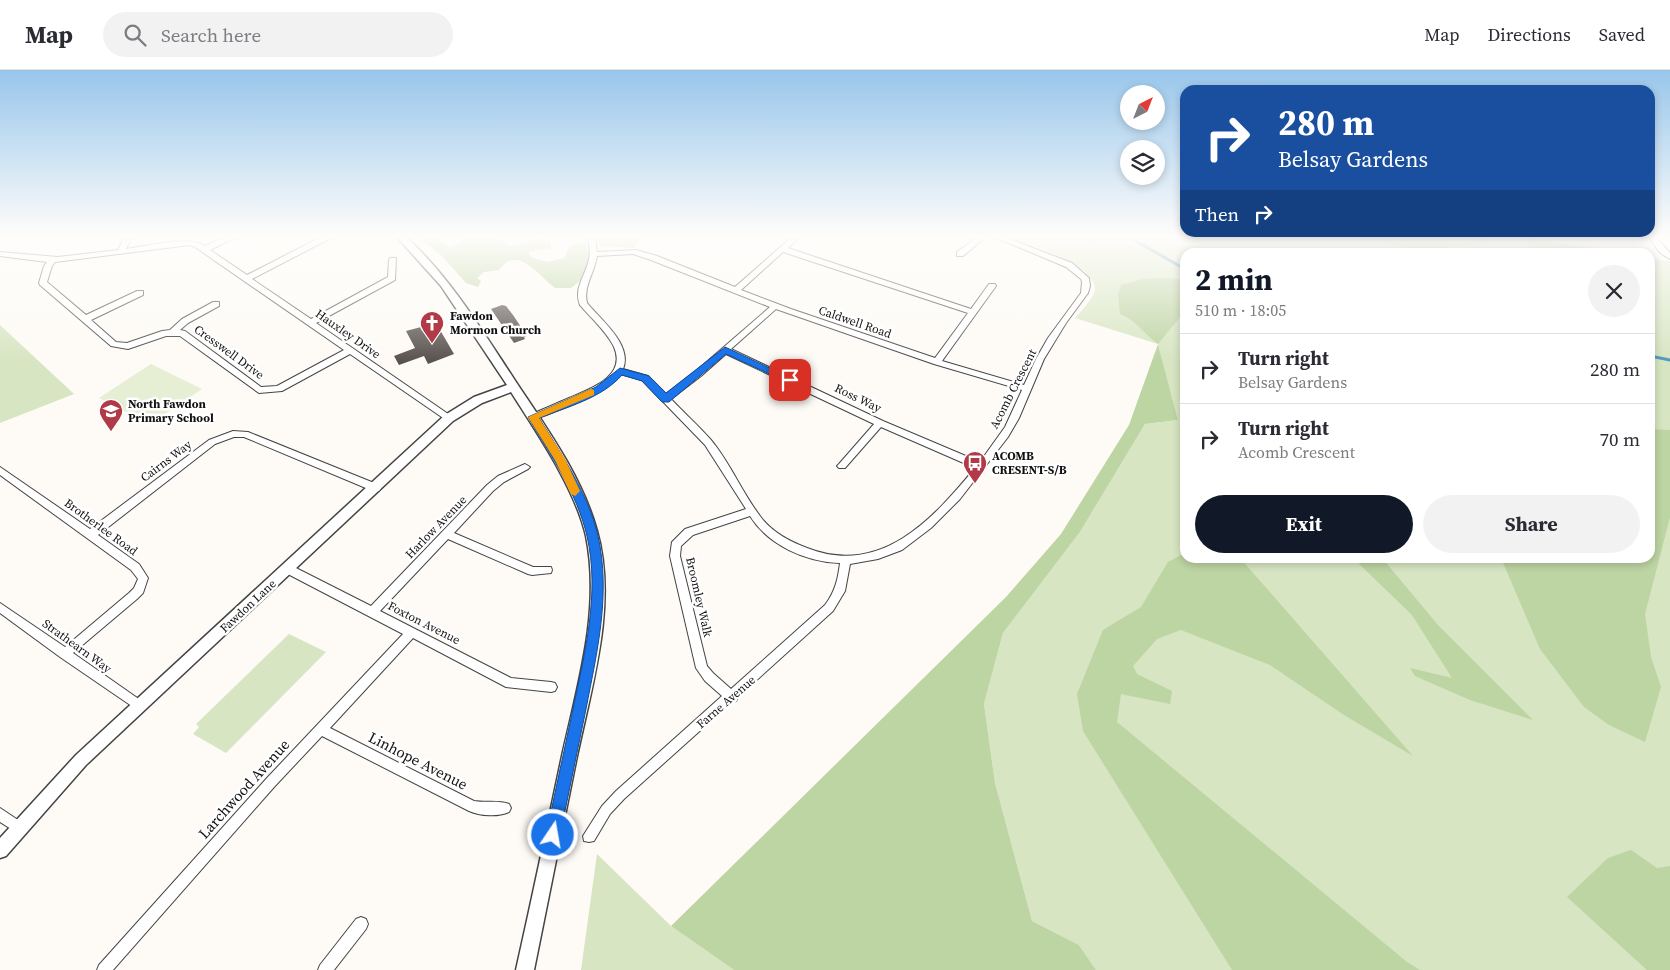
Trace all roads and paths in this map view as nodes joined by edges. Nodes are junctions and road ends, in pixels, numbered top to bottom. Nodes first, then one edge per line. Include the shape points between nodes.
1 (44, 278) edge
2 (248, 278) edge
3 (392, 278) edge
4 (443, 278) edge
5 (586, 278) edge
6 (705, 278) edge
7 (750, 278) edge
8 (868, 278) edge
9 (1085, 278) edge
10 (992, 286) dead end
11 (735, 291) junction
12 (140, 293) dead end
13 (216, 304) dead end
14 (775, 306) junction
15 (973, 312) junction
16 (85, 319) junction
17 (311, 322) junction
18 (173, 332) junction
19 (351, 350) junction
20 (725, 350) junction
21 (937, 362) junction
22 (620, 371) junction
23 (514, 387) junction
24 (1026, 388) junction
25 (665, 399) junction
26 (533, 417) junction
27 (449, 418) junction
28 (880, 423) junction
29 (842, 466) dead end
30 (980, 466) junction
31 (525, 467) dead end
32 (0, 470) edge
33 (376, 488) junction
34 (752, 511) junction
35 (446, 534) junction
36 (90, 535) junction
37 (845, 560) junction
38 (288, 569) junction
39 (547, 570) dead end
40 (0, 607) edge
41 (372, 612) junction
42 (412, 632) junction
43 (64, 654) junction
44 (551, 687) dead end
45 (732, 697) junction
46 (139, 706) junction
47 (321, 729) junction
48 (505, 808) dead end
49 (0, 814) edge
50 (19, 828) junction
51 (589, 836) dead end
52 (0, 850) edge
53 (362, 924) dead end
54 (104, 970) edge
55 (325, 970) edge
56 (525, 970) edge

1 - 16 street, Cresswell Drive via 43,283
2 - 17 street, Hauxley Drive
3 - 17 street
4 - 23 street
5 - 22 street via 581,291 582,304 622,351
6 - 11 street, Caldwell Road
7 - 11 street
8 - 15 street
9 - 24 street, Acomb Crescent via 1087,286 1041,358
10 - 15 street
11 - 14 street, Caldwell Road
12 - 16 street
13 - 18 street, Cresswell Drive via 185,321
14 - 20 street
14 - 21 street, Caldwell Road
15 - 21 street
16 - 18 street, Cresswell Drive via 114,344 121,346
17 - 19 street, Hauxley Drive
18 - 19 street, Cresswell Drive via 182,333 259,390 279,389
19 - 27 street, Hauxley Drive
20 - 25 street
20 - 28 street, Ross Way
21 - 24 street, Caldwell Road
22 - 25 street, Acomb Crescent via 645,378
22 - 26 street via 610,383 599,389
23 - 26 street
23 - 27 street, Fawdon Lane via 478,400
24 - 30 street, Acomb Crescent via 1006,433
25 - 34 street, Acomb Crescent via 708,443
26 - 56 street via 560,459 592,535 597,603 592,645
27 - 33 street, Fawdon Lane
28 - 29 street
28 - 30 street, Ross Way
30 - 37 street, Acomb Crescent via 947,506 898,548
31 - 35 street, Harlow Avenue via 490,488
32 - 36 street, Brotherlee Road
33 - 36 street, Cairns Way via 245,434 233,434 212,442
33 - 38 street, Fawdon Lane
34 - 37 street, Acomb Crescent via 769,533 782,542 819,557
34 - 45 street, Broomley Walk via 689,532 681,538 675,551 702,668
35 - 39 street via 532,572
35 - 41 street, Harlow Avenue
36 - 43 street, Brotherlee Road via 135,567 140,572 142,583 133,596
37 - 45 street, Farne Avenue via 839,596
38 - 41 street, Foxton Avenue
38 - 46 street, Fawdon Lane
40 - 43 street, Strathearn Way
41 - 42 street, Foxton Avenue
42 - 44 street, Foxton Avenue via 510,683
42 - 47 street, Larchwood Avenue
43 - 46 street, Strathearn Way
45 - 51 street, Farne Avenue via 620,795
46 - 50 street, Fawdon Lane via 81,760
47 - 48 street, Linhope Avenue via 473,807
47 - 54 street, Larchwood Avenue
49 - 50 street
50 - 52 street, Fawdon Lane
53 - 55 street

